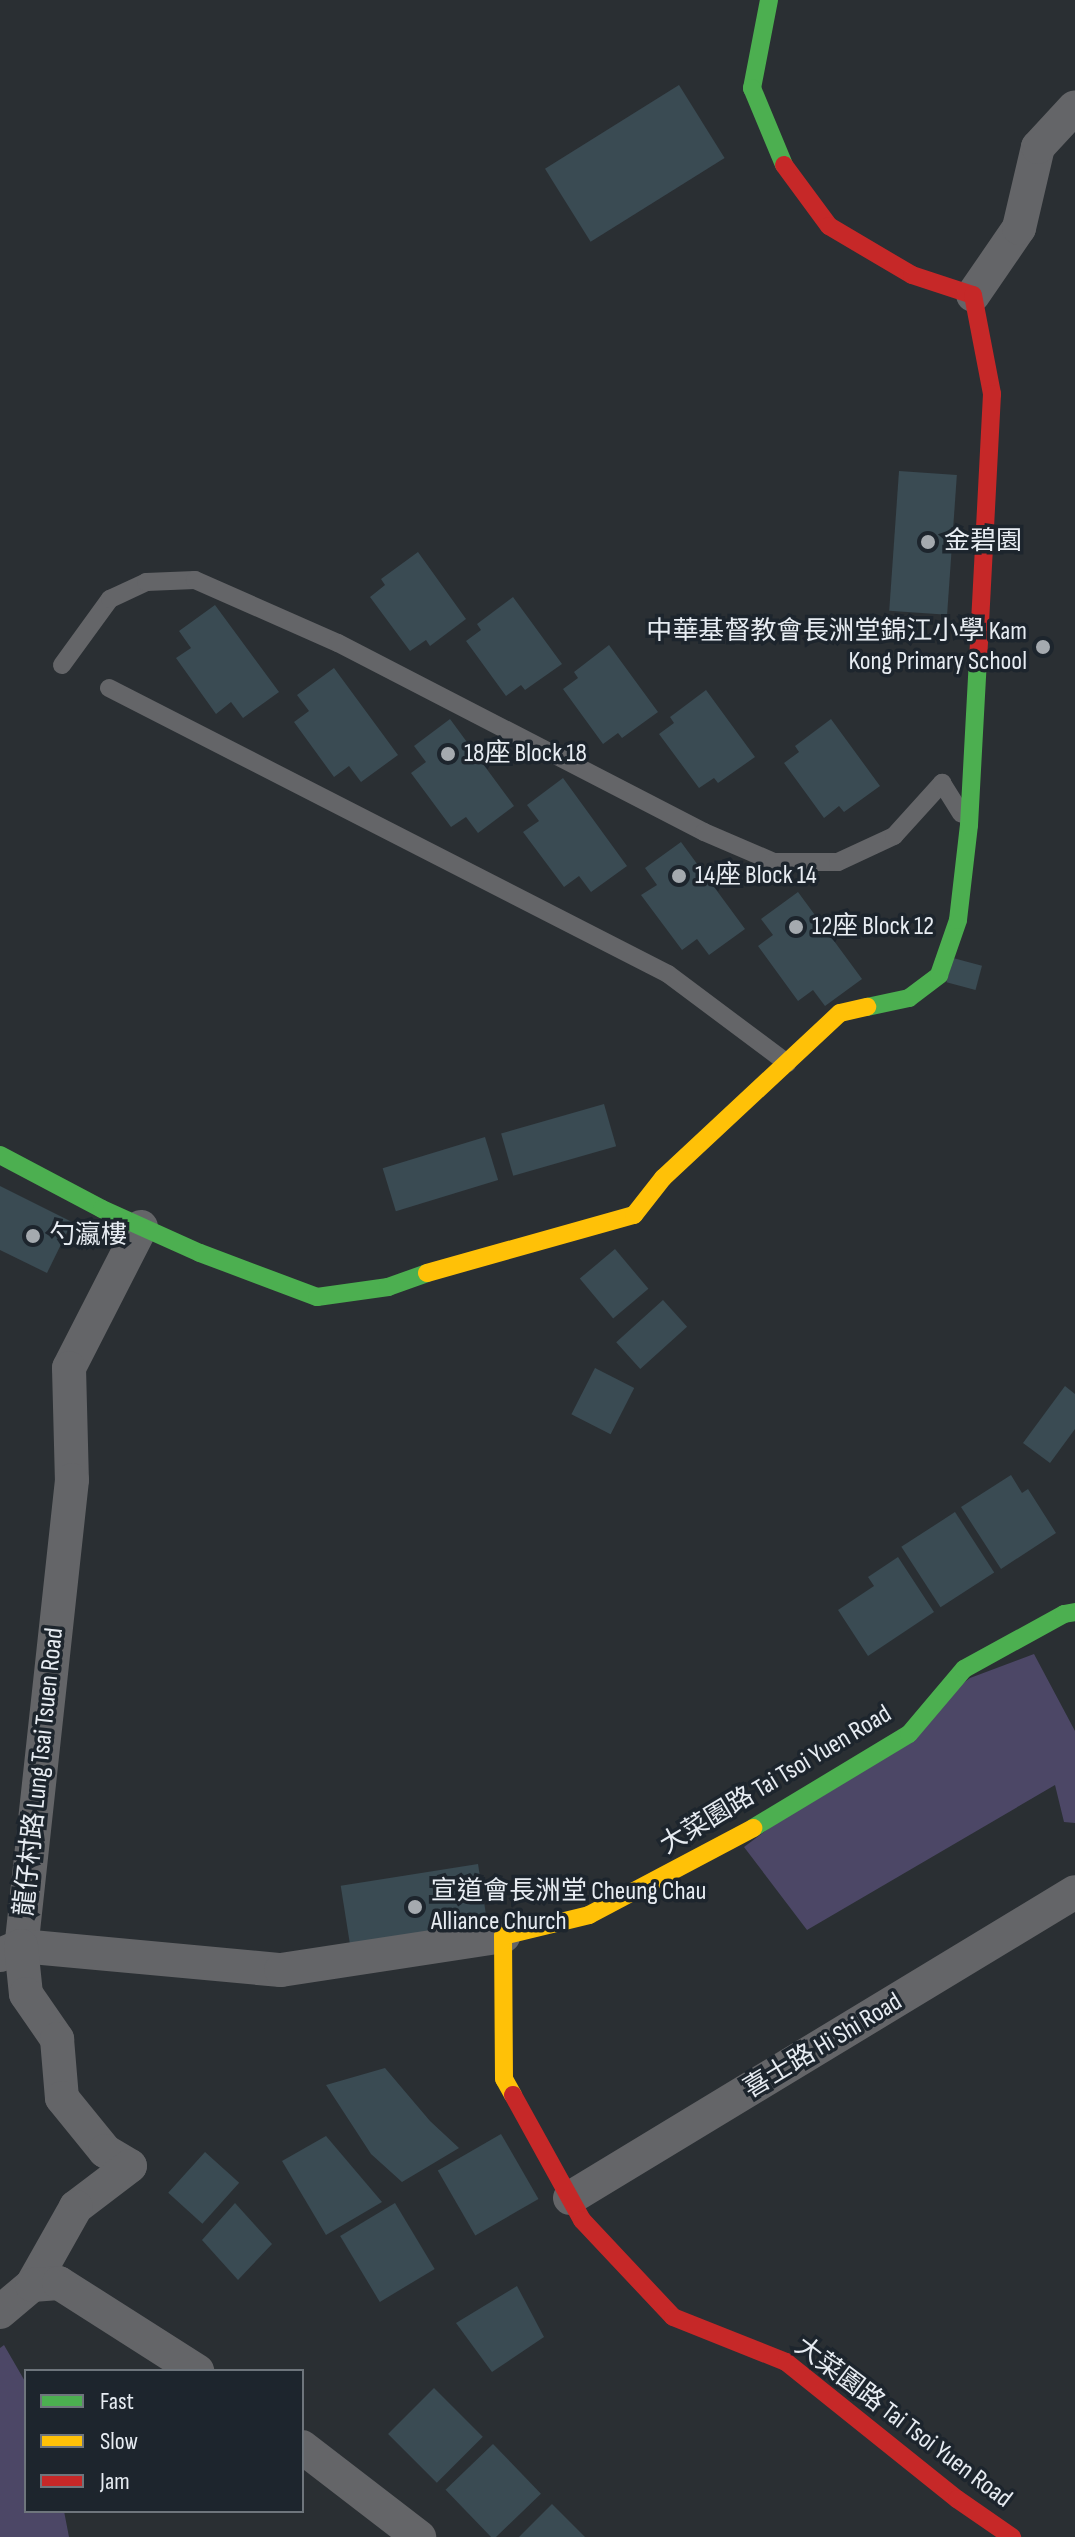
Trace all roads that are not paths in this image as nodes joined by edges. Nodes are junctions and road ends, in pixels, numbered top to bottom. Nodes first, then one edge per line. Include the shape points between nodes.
1 (769, 0) edge
2 (1075, 107) edge
3 (973, 295) junction
4 (62, 665) dead end
5 (109, 688) dead end
6 (969, 825) junction
7 (787, 1063) junction
8 (0, 1155) edge
9 (141, 1227) junction
10 (1075, 1612) edge
11 (1075, 1892) edge
12 (503, 1936) junction
13 (11, 1951) edge
14 (570, 2198) junction
15 (32, 2285) junction
16 (0, 2312) edge
17 (194, 2369) edge
18 (304, 2449) edge
19 (419, 2537) edge
20 (1012, 2537) edge

1 - 3 street via 752,88 785,167 829,226 912,275
2 - 3 street via 1038,147 1019,228
3 - 6 street via 992,394
4 - 6 lane via 110,599 146,582 195,580 338,643 704,832 774,862 838,862 894,836 942,783
5 - 7 lane via 668,974
6 - 7 street via 958,920 939,975 909,998 840,1013
7 - 9 street via 663,1178 634,1215 465,1260 388,1287 317,1297
8 - 9 street
9 - 13 street, 龍仔村路 Lung Tsai Tsuen Road via 69,1368 72,1480
10 - 12 street, 大菜園路 Tai Tsoi Yuen Road via 964,1669 909,1734 722,1847 589,1915
11 - 14 street, 喜士路 Hi Shi Road
12 - 13 street, 龍仔村路 Lung Tsai Tsuen Road via 281,1970
12 - 14 street, 大菜園路 Tai Tsoi Yuen Road via 504,2079
13 - 15 street via 26,1994 57,2039 62,2098 105,2151 130,2166 76,2207
14 - 20 street, 大菜園路 Tai Tsoi Yuen Road via 582,2220 673,2317 786,2362
15 - 16 street
15 - 17 street via 59,2283
18 - 19 street

